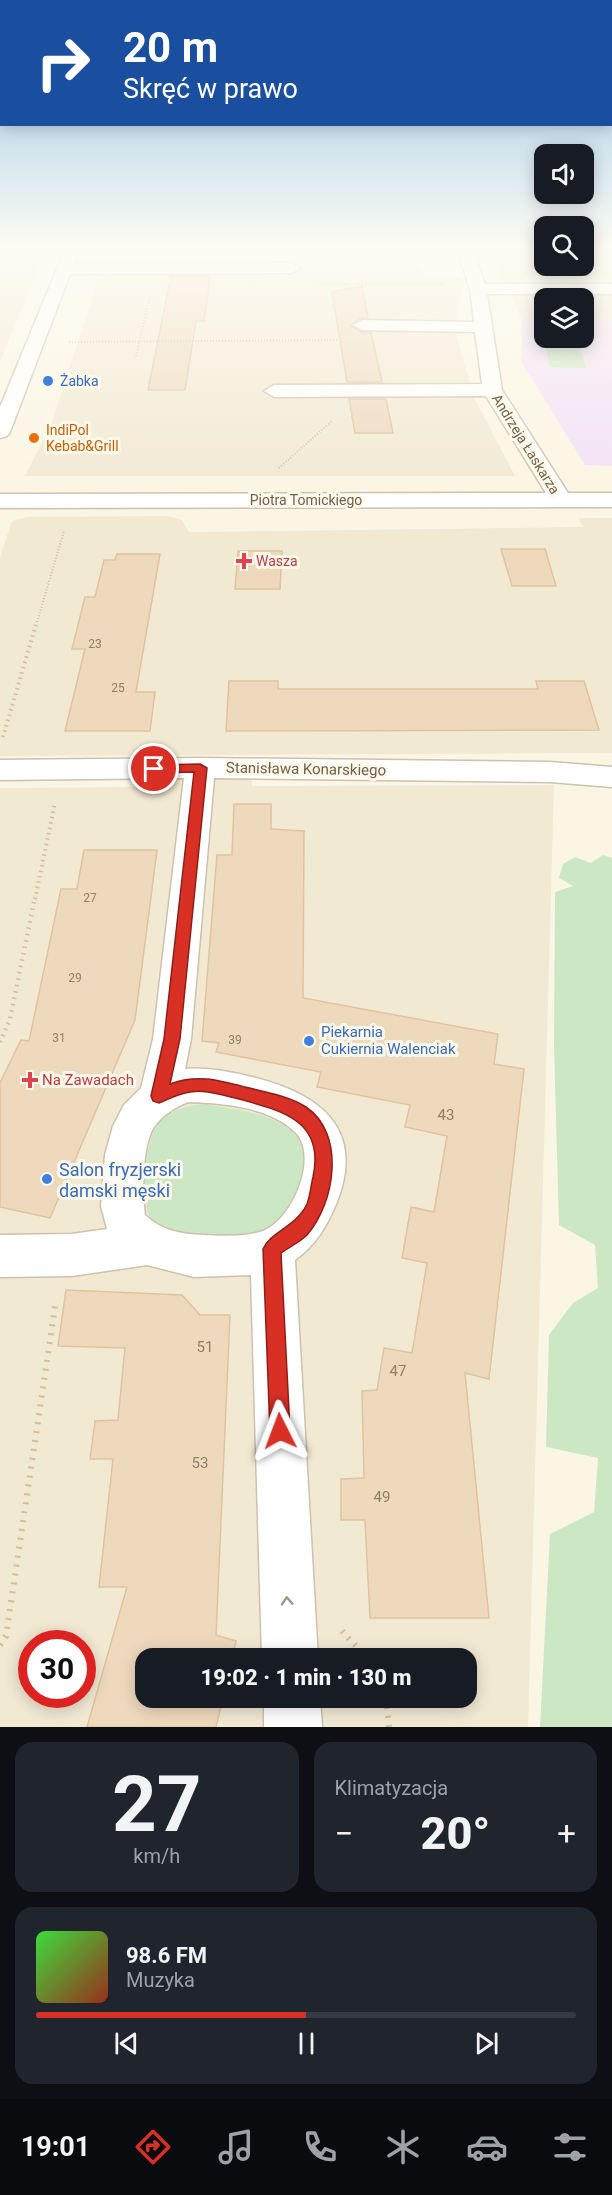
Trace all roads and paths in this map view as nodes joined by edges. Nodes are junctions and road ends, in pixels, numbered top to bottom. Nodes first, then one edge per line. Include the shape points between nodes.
1 (483, 327) edge
2 (41, 328) edge
3 (143, 328) edge
4 (341, 340) dead end
5 (35, 342) junction
6 (139, 342) junction
7 (136, 356) dead end
8 (492, 390) junction
9 (274, 391) dead end
10 (0, 432) edge
11 (561, 500) junction
12 (612, 500) edge
13 (0, 501) edge
14 (73, 501) junction
15 (0, 746) edge
16 (200, 768) junction
17 (0, 770) edge
18 (62, 770) junction
19 (612, 777) edge
20 (0, 1042) edge
21 (159, 1096) junction
22 (145, 1245) junction
23 (272, 1249) junction
24 (0, 1256) edge
25 (57, 1295) dead end
26 (0, 1645) edge
27 (290, 1648) edge
28 (292, 1708) edge
29 (387, 1708) edge
30 (293, 1727) edge
31 (389, 1727) edge

1 - 8 street, Andrzeja Łaskarza
2 - 5 street
3 - 6 path
4 - 6 path
5 - 6 path
5 - 10 street
6 - 7 path
8 - 9 street
8 - 11 street, Andrzeja Łaskarza
11 - 12 street, Piotra Tomickiego
11 - 14 street, Piotra Tomickiego
13 - 14 street, Piotra Tomickiego
14 - 15 path
16 - 18 street, Stanisława Konarskiego
16 - 19 street, Stanisława Konarskiego via 550,772
16 - 21 street via 172,1039
17 - 18 street, Stanisława Konarskiego
18 - 20 path via 10,1019
21 - 22 street via 136,1119 125,1157 122,1195 127,1226
21 - 23 street via 186,1085 211,1085 300,1113 318,1132 325,1159 315,1206 300,1229
22 - 23 street via 207,1257
22 - 24 street via 72,1255
27 -> 23 street
25 - 26 path via 6,1636
28 - 30 street
29 - 31 path

